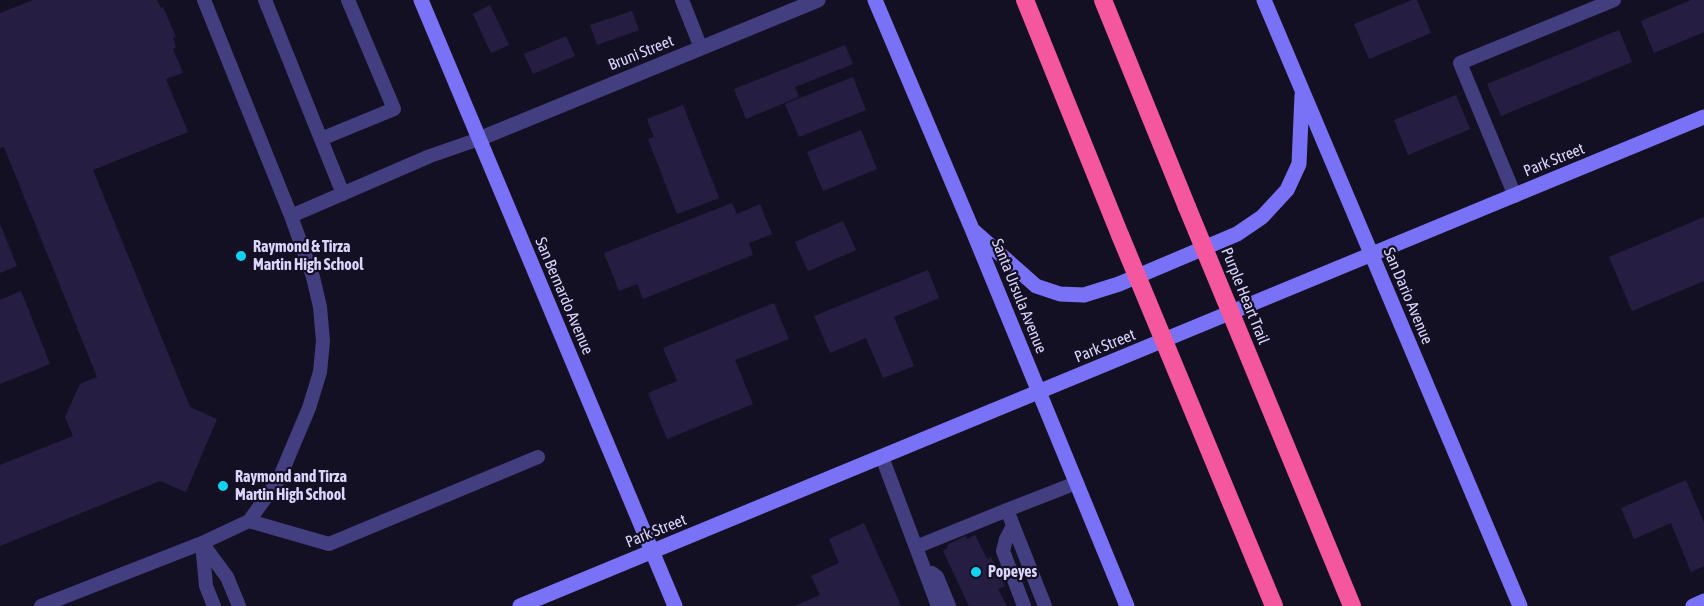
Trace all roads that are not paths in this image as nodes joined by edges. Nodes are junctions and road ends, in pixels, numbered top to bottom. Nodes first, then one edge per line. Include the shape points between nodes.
1 (204, 0) edge
2 (265, 0) edge
3 (348, 0) edge
4 (421, 0) edge
5 (682, 0) edge
6 (818, 0) edge
7 (875, 0) edge
8 (1025, 0) edge
9 (1103, 0) edge
10 (1264, 0) edge
11 (1614, 0) edge
12 (700, 48) junction
13 (1302, 90) junction
14 (1704, 117) edge
15 (321, 139) junction
16 (479, 139) junction
17 (343, 194) junction
18 (1515, 196) junction
19 (291, 216) junction
20 (972, 229) junction
21 (1371, 255) junction
22 (1039, 393) junction
23 (538, 457) dead end
24 (882, 457) junction
25 (1076, 483) junction
26 (1007, 510) junction
27 (249, 521) junction
28 (1013, 526) junction
29 (202, 543) junction
30 (916, 547) junction
31 (653, 552) junction
32 (923, 566) junction
33 (1704, 601) edge
34 (41, 606) edge
35 (214, 606) edge
36 (239, 606) edge
37 (520, 606) edge
38 (675, 606) edge
39 (938, 606) edge
40 (950, 606) edge
41 (1024, 606) edge
42 (1045, 606) edge
43 (1127, 606) edge
44 (1274, 606) edge
45 (1352, 606) edge
46 (1520, 606) edge
47 (1693, 606) edge

1 - 19 lane
2 - 15 lane
3 - 15 lane via 394,109
4 - 16 main road, San Bernardo Avenue
5 - 12 lane
6 - 12 street, Bruni Street
7 - 20 main road, Santa Ursula Avenue
8 - 44 highway, bridge
9 - 45 highway, Purple Heart Trail, bridge
10 - 13 main road, San Dario Avenue
11 - 18 lane via 1460,63
12 - 16 street, Bruni Street
13 - 20 main road via 1299,164 1287,190 1262,218 1237,234 1119,284 1084,294 1060,294 1036,286
13 - 21 main road, San Dario Avenue
14 - 18 main road, Park Street
15 - 17 lane
16 - 17 lane
16 - 31 main road, San Bernardo Avenue
17 - 19 lane
18 - 21 main road, Park Street
19 - 27 lane via 320,308 320,372 279,479
20 - 22 main road, Santa Ursula Avenue
21 - 22 main road, Park Street
21 - 46 main road, San Dario Avenue
22 - 24 main road, Park Street
22 - 25 main road, Santa Ursula Avenue
23 - 27 lane via 329,544
24 - 30 lane
24 - 31 main road, Park Street
25 - 26 lane
25 - 43 main road, Santa Ursula Avenue
26 - 28 lane
26 - 30 lane
27 - 29 lane
28 - 41 lane via 1003,551
28 - 42 lane
29 - 34 lane
29 - 35 lane via 206,586
29 - 36 lane via 227,577
30 - 32 lane
31 - 37 main road, Park Street
31 - 38 main road, San Bernardo Avenue
32 - 39 lane
32 - 40 lane via 937,577
33 - 47 main road

